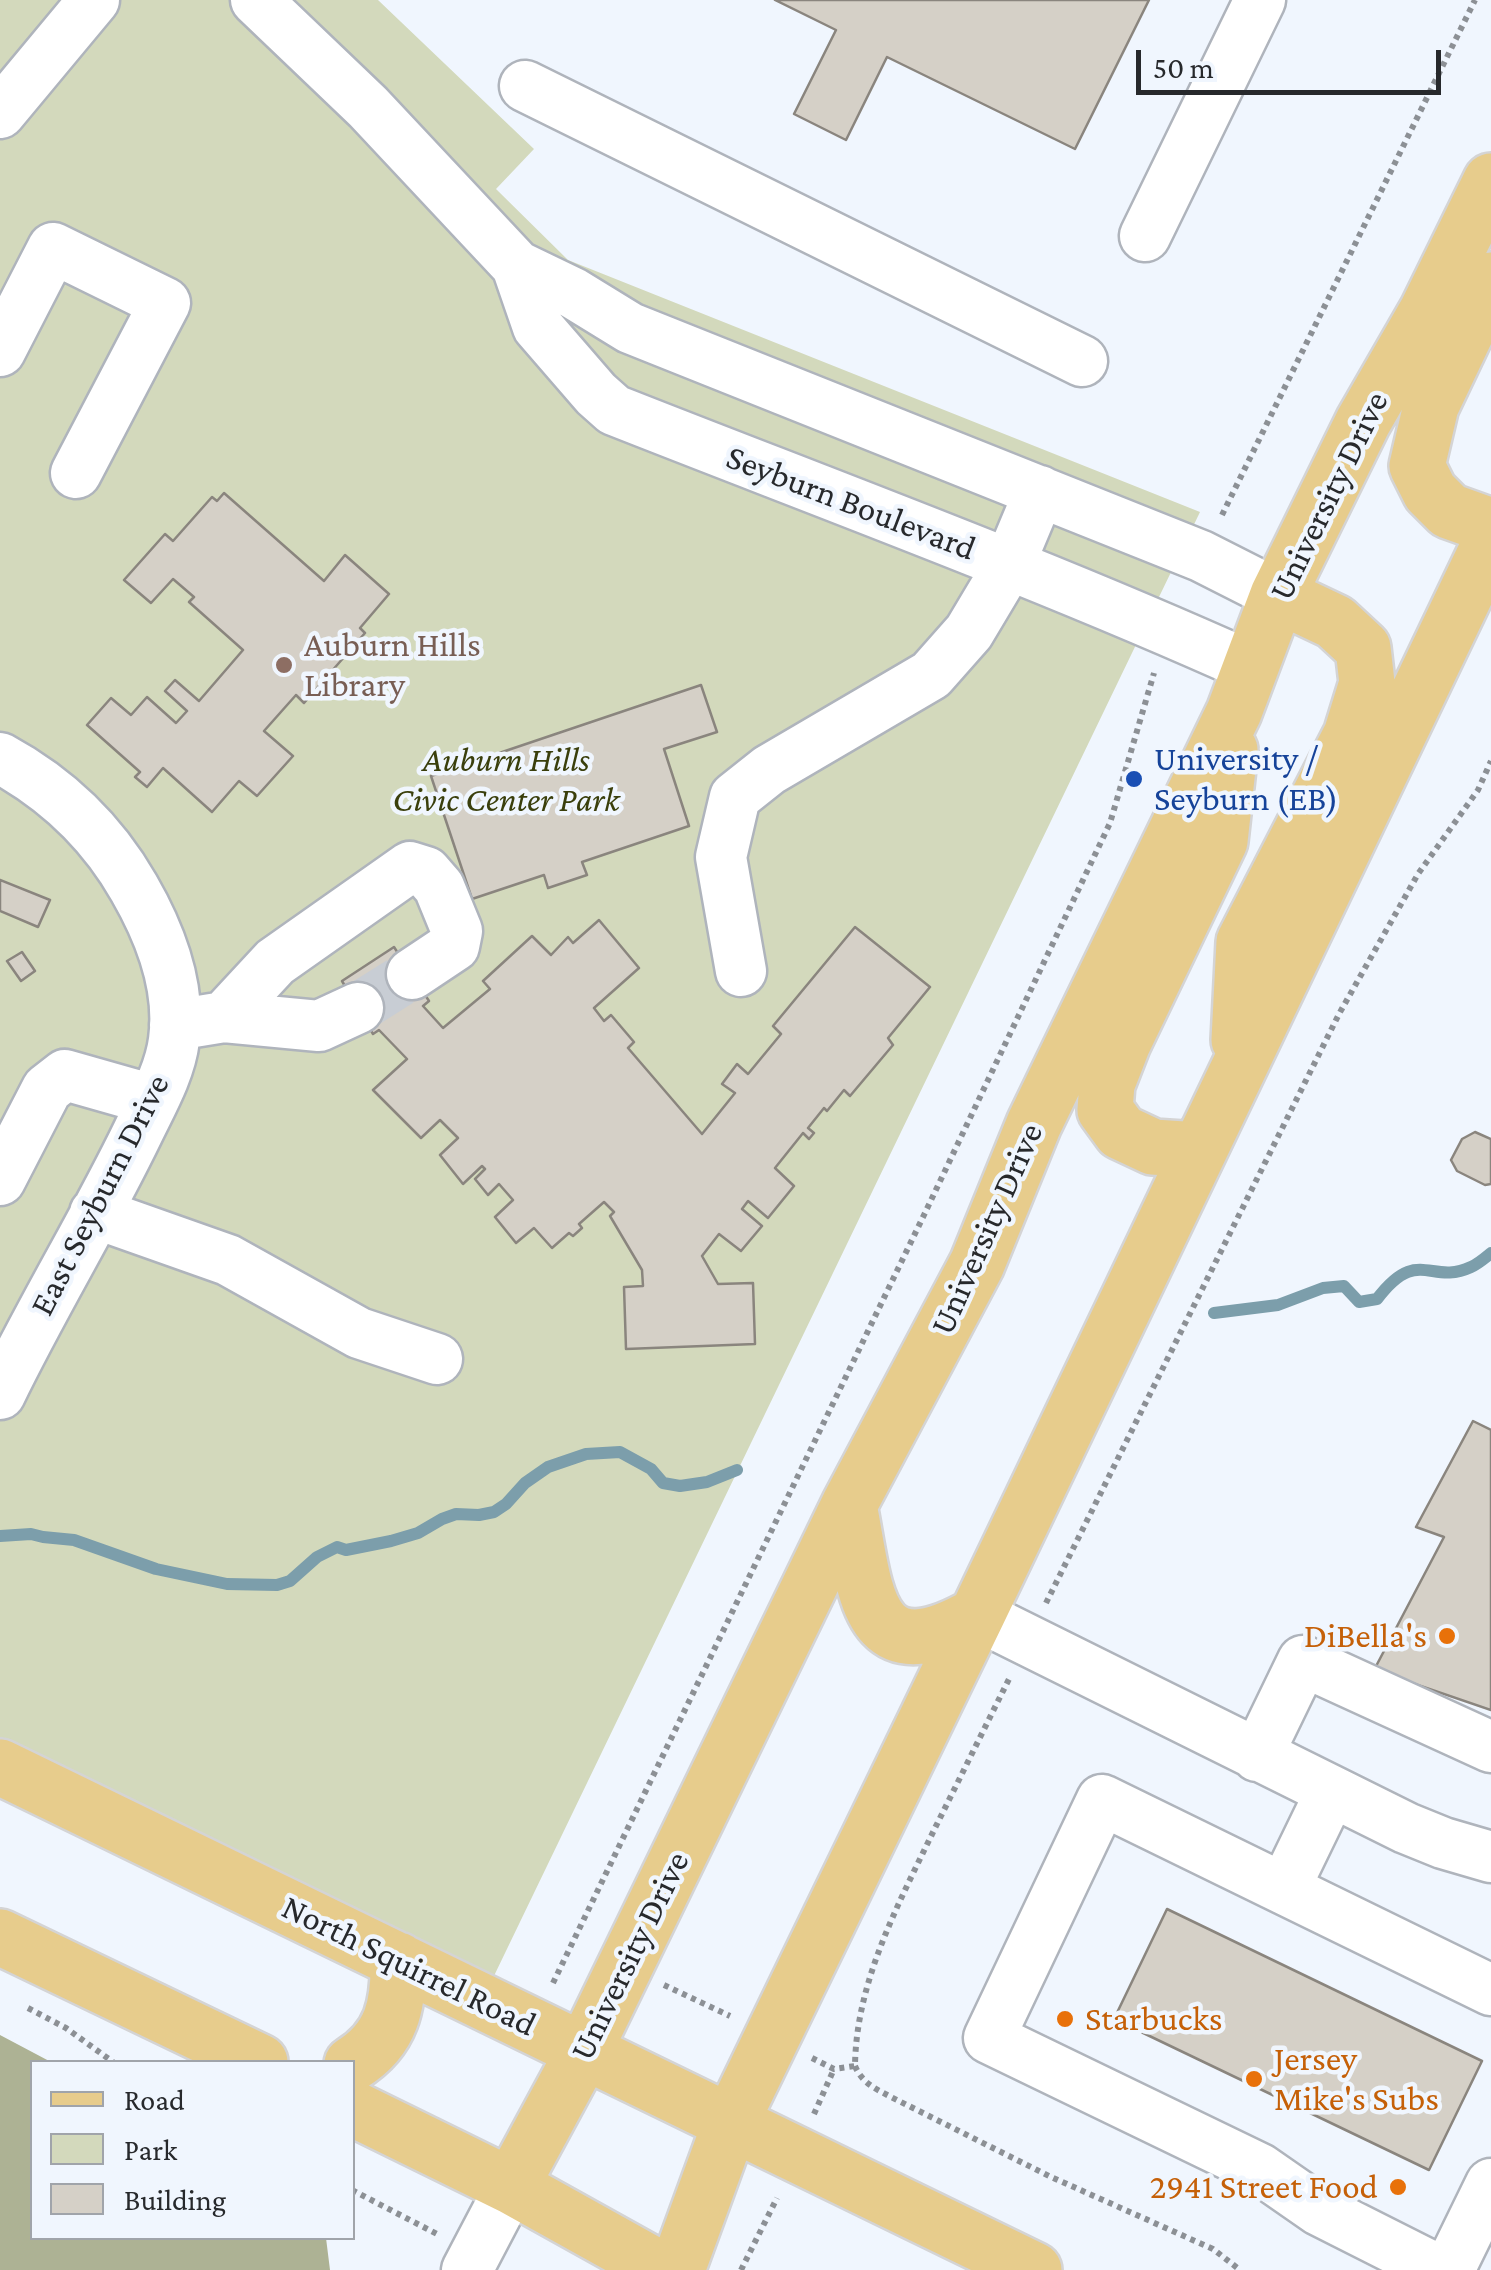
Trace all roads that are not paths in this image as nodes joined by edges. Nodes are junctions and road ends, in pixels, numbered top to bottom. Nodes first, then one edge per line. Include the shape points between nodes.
1 (94, 0) edge
2 (256, 0) edge
3 (1260, 0) edge
4 (525, 86) dead end
5 (2, 106) edge
6 (1491, 181) edge
7 (1144, 236) dead end
8 (517, 266) junction
9 (1491, 280) edge
10 (0, 351) edge
11 (1082, 361) dead end
12 (76, 473) dead end
13 (1040, 491) junction
14 (1491, 526) edge
15 (1491, 541) edge
16 (1010, 565) junction
17 (1278, 595) junction
18 (1242, 689) junction
19 (0, 758) edge
20 (741, 971) dead end
21 (412, 974) tunnel mouth
22 (358, 1008) tunnel mouth
23 (224, 1016) junction
24 (175, 1025) junction
25 (1237, 1068) junction
26 (153, 1100) junction
27 (1198, 1150) junction
28 (0, 1180) edge
29 (95, 1212) junction
30 (15, 1325) edge
31 (438, 1359) dead end
32 (0, 1394) edge
33 (850, 1506) junction
34 (976, 1616) junction
35 (1491, 1747) edge
36 (1257, 1756) junction
37 (0, 1766) edge
38 (1331, 1792) junction
39 (1491, 1857) edge
40 (1284, 1889) junction
41 (0, 1937) edge
42 (398, 1960) junction
43 (1491, 1990) edge
44 (584, 2051) junction
45 (256, 2060) edge
46 (355, 2062) edge
47 (355, 2109) edge
48 (731, 2122) junction
49 (1491, 2184) edge
50 (511, 2186) junction
51 (454, 2252) edge
52 (662, 2270) edge
53 (676, 2270) edge
54 (1034, 2270) edge
55 (1438, 2270) edge
56 (1449, 2270) edge

1 - 5 street
2 - 8 street, Seyburn Boulevard via 368,107
3 - 7 street
4 - 11 street
6 - 17 main road, University Drive
8 - 13 street, Seyburn Boulevard via 630,328
8 - 16 street, Seyburn Boulevard via 538,327 614,410
9 - 14 main road via 1431,406 1417,466 1449,511
10 - 12 street via 53,248 164,303
13 - 16 street
13 - 17 street, Seyburn Boulevard via 1202,556
15 - 25 main road
16 - 18 street, Seyburn Boulevard via 1167,629
16 - 20 street via 970,632 931,675 736,796 721,857
17 - 18 main road, University Drive
17 - 25 main road via 1335,622 1362,648 1367,683 1351,734 1244,942
18 - 27 main road via 1220,842 1107,1084 1105,1110 1122,1132 1153,1146
18 - 33 main road, University Drive via 1034,1124 977,1264
19 - 24 street, East Seyburn Drive via 63,800 112,852 159,942
21 - 23 street via 454,946 457,931 439,887 410,867 274,962
22 - 23 street via 319,1026
23 - 24 street
24 - 26 street, East Seyburn Drive
25 - 27 main road
26 - 28 street via 65,1075 47,1089
26 - 29 street, East Seyburn Drive
27 - 34 main road
29 - 30 street, East Seyburn Drive
29 - 31 street via 228,1260 359,1333
30 - 32 street, East Seyburn Drive
33 - 34 main road via 869,1602 882,1624 900,1636 920,1638
33 - 44 main road, University Drive
34 - 36 street
34 - 48 main road
35 - 36 street via 1303,1662
36 - 38 street
37 - 42 main road, North Squirrel Road
38 - 39 street via 1443,1844
38 - 40 street
40 - 43 street
40 - 55 street via 1102,1800 989,2038 1260,2169 1319,2210
41 - 45 main road
42 - 44 main road, North Squirrel Road
42 - 46 main road via 394,2012 383,2036
44 - 48 main road, North Squirrel Road
44 - 50 main road, University Drive
47 - 50 main road
48 - 53 main road
48 - 54 main road, North Squirrel Road
49 - 56 street
50 - 51 street, University Drive
50 - 52 main road

